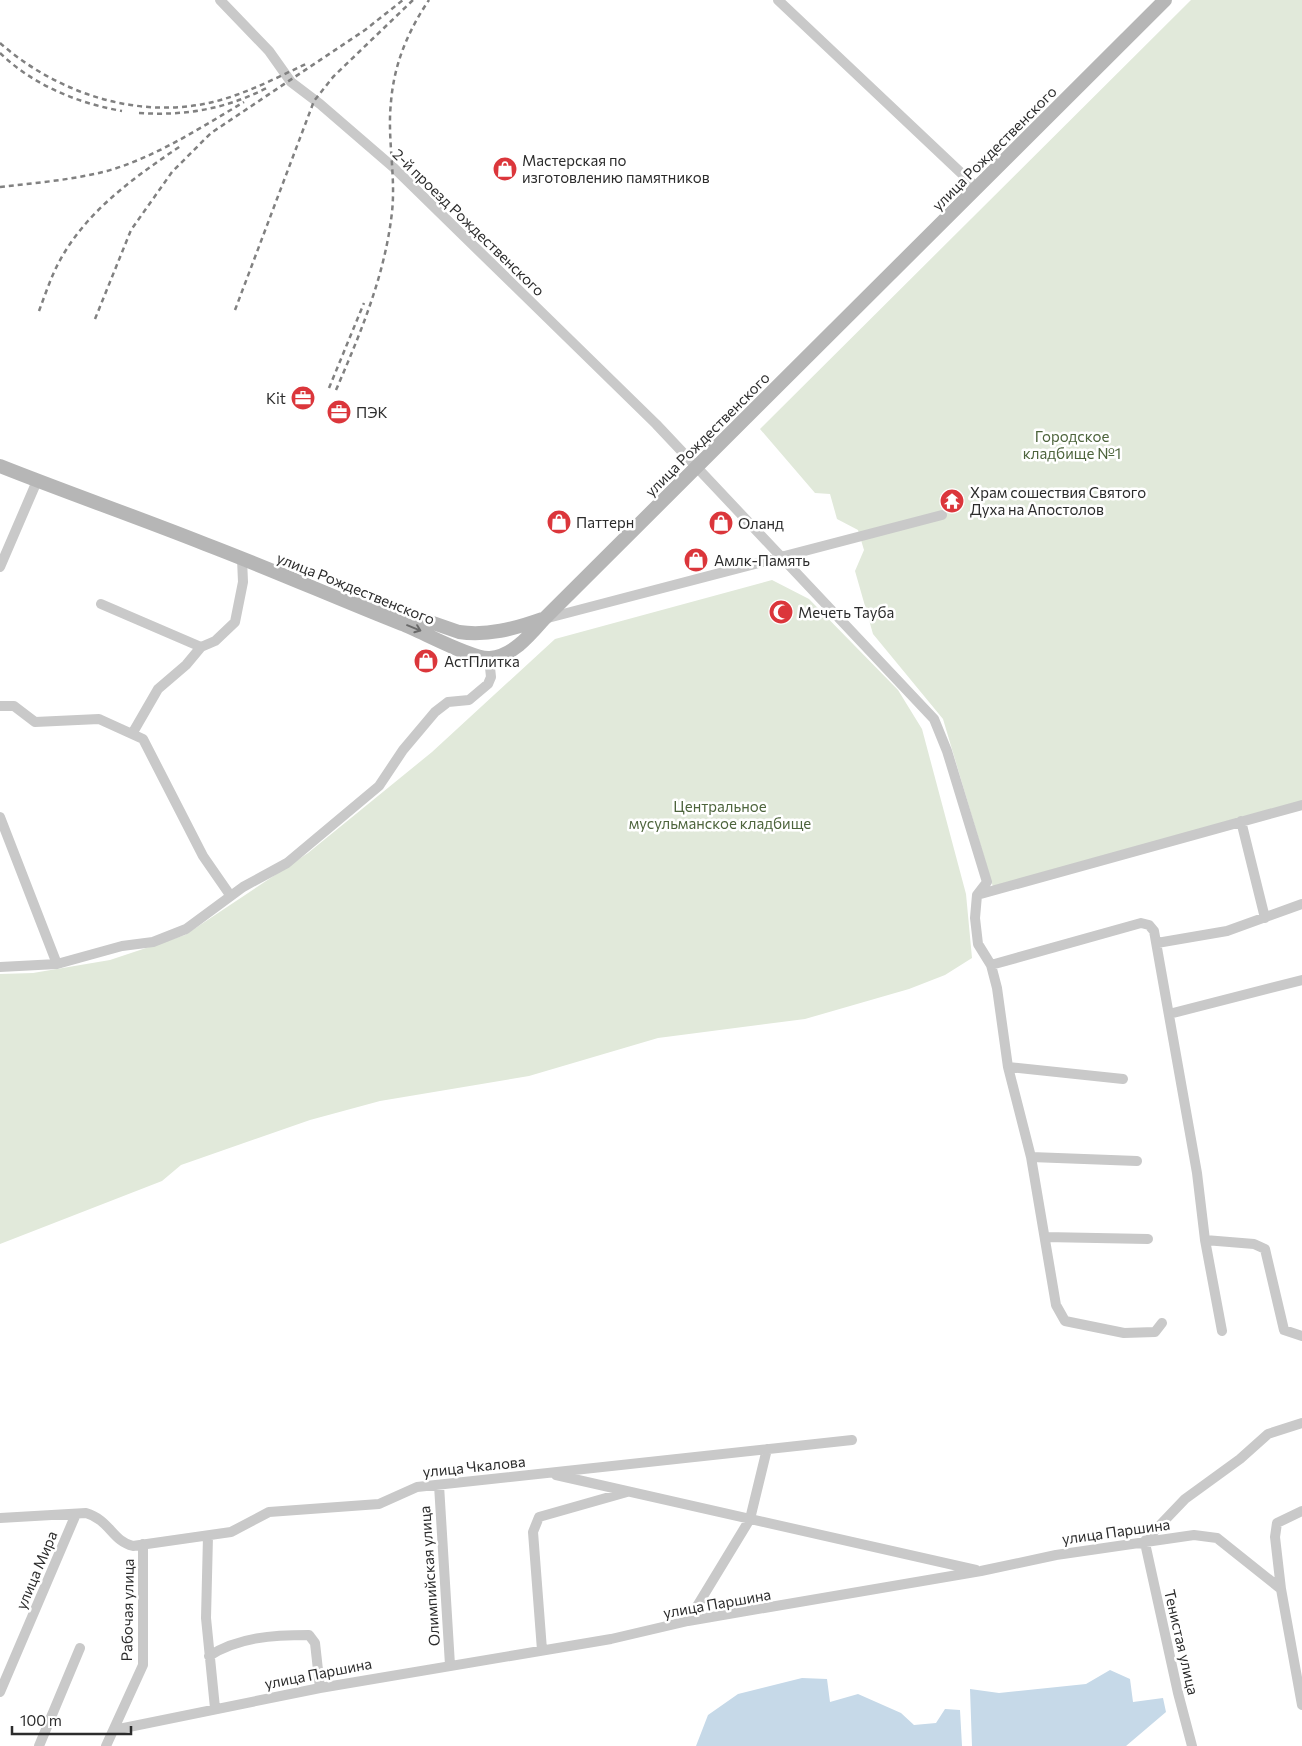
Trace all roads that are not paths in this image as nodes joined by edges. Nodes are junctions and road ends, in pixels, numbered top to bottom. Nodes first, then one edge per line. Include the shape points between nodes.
1 (220, 0) edge
2 (778, 0) edge
3 (1165, 0) edge
4 (977, 188) junction
5 (0, 466) edge
6 (697, 468) junction
7 (37, 481) junction
8 (942, 515) dead end
9 (207, 544) junction
10 (782, 558) junction
11 (242, 559) junction
12 (0, 568) edge
13 (101, 604) dead end
14 (544, 619) junction
15 (479, 634) junction
16 (201, 647) junction
17 (471, 654) junction
18 (489, 658) junction
19 (0, 706) edge
20 (132, 734) junction
21 (1302, 805) edge
22 (0, 817) edge
23 (1241, 821) junction
24 (977, 895) junction
25 (230, 896) junction
26 (1302, 904) edge
27 (1265, 918) junction
28 (1157, 943) junction
29 (57, 964) junction
30 (991, 965) junction
31 (0, 967) edge
32 (1302, 980) edge
33 (1169, 1014) junction
34 (1008, 1067) junction
35 (1123, 1079) dead end
36 (1032, 1157) junction
37 (1137, 1162) dead end
38 (1045, 1237) junction
39 (1148, 1239) dead end
40 (1205, 1240) junction
41 (1162, 1323) dead end
42 (1222, 1330) dead end
43 (1302, 1336) edge
44 (1302, 1422) edge
45 (852, 1440) dead end
46 (767, 1449) junction
47 (548, 1473) junction
48 (439, 1485) junction
49 (629, 1492) junction
50 (1302, 1512) edge
51 (76, 1514) junction
52 (0, 1518) edge
53 (750, 1519) junction
54 (208, 1536) junction
55 (1144, 1543) junction
56 (143, 1544) junction
57 (981, 1571) junction
58 (1281, 1589) junction
59 (688, 1621) junction
60 (80, 1648) dead end
61 (542, 1650) junction
62 (209, 1656) junction
63 (450, 1665) junction
64 (320, 1688) junction
65 (0, 1692) edge
66 (1302, 1705) edge
67 (215, 1708) junction
68 (114, 1730) junction
69 (39, 1746) edge
70 (106, 1746) edge
71 (1192, 1746) edge

1 - 6 street, 2-й проезд Рождественского via 269,50 291,82 393,168 656,424
2 - 4 street
3 - 4 main road, улица Рождественского
4 - 6 main road, улица Рождественского
5 - 7 main road, улица Рождественского
6 - 10 street, 2-й проезд Рождественского
6 - 14 main road, улица Рождественского
7 - 9 main road, улица Рождественского
7 - 12 street
8 - 10 street
9 - 11 main road, улица Рождественского
9 - 15 main road via 458,632
10 - 14 street
10 - 24 street, 2-й проезд Рождественского via 934,719 987,882
11 - 16 street via 243,582 235,622 215,641
11 -> 17 main road, улица Рождественского
13 - 16 street
14 - 15 main road
14 - 18 main road, улица Рождественского via 526,640 508,652
15 - 17 main road via 468,638
15 - 18 main road via 490,647
16 - 20 street via 158,689
17 - 18 main road, улица Рождественского
18 - 25 street via 491,677 488,684 469,700 448,702 435,712 403,750 379,786 287,864
19 - 20 street via 14,706 35,722 99,719
20 - 25 street via 143,739 203,856
21 - 23 street
22 - 29 street
23 - 24 street
23 - 27 street
24 - 30 street via 978,944
25 - 29 street via 186,929 153,942 122,946
26 - 27 street
27 - 28 street via 1227,931
28 - 30 street via 1154,932 1141,923
28 - 33 street
29 - 31 street
30 - 34 street
32 - 33 street
33 - 40 street via 1197,1173
34 - 35 street
34 - 36 street
36 - 37 street
36 - 38 street
38 - 39 street
38 - 41 street via 1056,1305 1065,1321 1142,1334 1155,1332
40 - 42 street
40 - 43 street via 1254,1244 1266,1249 1284,1330
44 - 55 street via 1268,1434 1185,1499
45 - 46 street, улица Чкалова
46 - 47 street, улица Чкалова
46 - 53 street
47 - 48 street, улица Чкалова
47 - 49 street
48 - 54 street, улица Чкалова via 417,1487 378,1504 269,1512 231,1532
48 - 63 street, Олимпийская улица
49 - 53 street
49 - 61 street via 539,1517 533,1532
50 - 58 street via 1276,1523
51 - 52 street, улица Чкалова
51 - 56 street, улица Чкалова via 98,1516 124,1544
51 - 65 street, улица Мира
53 - 57 street
53 - 59 street
54 - 56 street, улица Чкалова
54 - 62 street via 206,1618
55 - 57 street, улица Паршина via 1056,1554
55 - 58 street, улица Паршина via 1194,1535 1217,1538
55 - 71 street, Тенистая улица
56 - 68 street, Рабочая улица via 143,1665
57 - 59 street, улица Паршина
58 - 66 street
59 - 61 street, улица Паршина via 631,1635
60 - 69 street
61 - 63 street, улица Паршина
62 - 64 street via 225,1646 253,1638 309,1635 315,1643
62 - 67 street
63 - 64 street, улица Паршина
64 - 67 street, улица Паршина
67 - 68 street, улица Паршина
68 - 70 street, Рабочая улица

